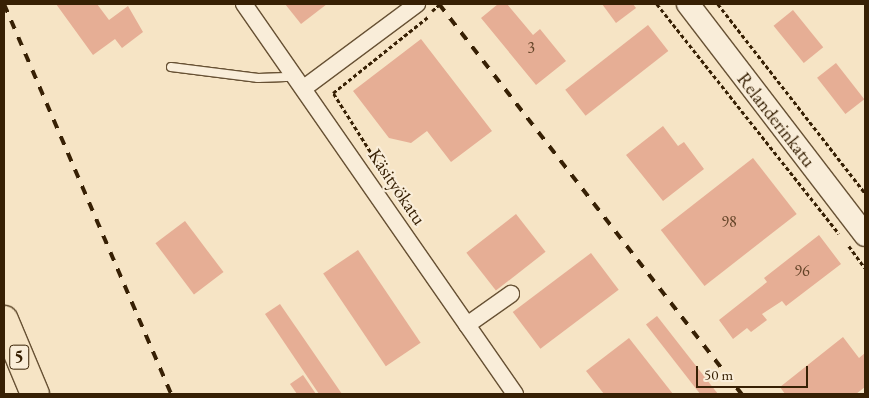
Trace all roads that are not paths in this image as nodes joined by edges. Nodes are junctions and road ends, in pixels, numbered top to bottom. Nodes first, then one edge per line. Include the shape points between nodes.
1 (244, 4) edge
2 (417, 4) edge
3 (688, 4) edge
4 (171, 67) dead end
5 (300, 83) junction
6 (856, 240) edge
7 (511, 294) dead end
8 (4, 320) edge
9 (467, 325) junction
10 (35, 394) edge
11 (515, 394) edge

1 - 5 street, Käsityökatu
2 - 5 street
3 - 6 main road, Relanderinkatu
4 - 5 lane
5 - 9 street, Käsityökatu
7 - 9 street
8 - 10 highway, 5
9 - 11 street, Käsityökatu

